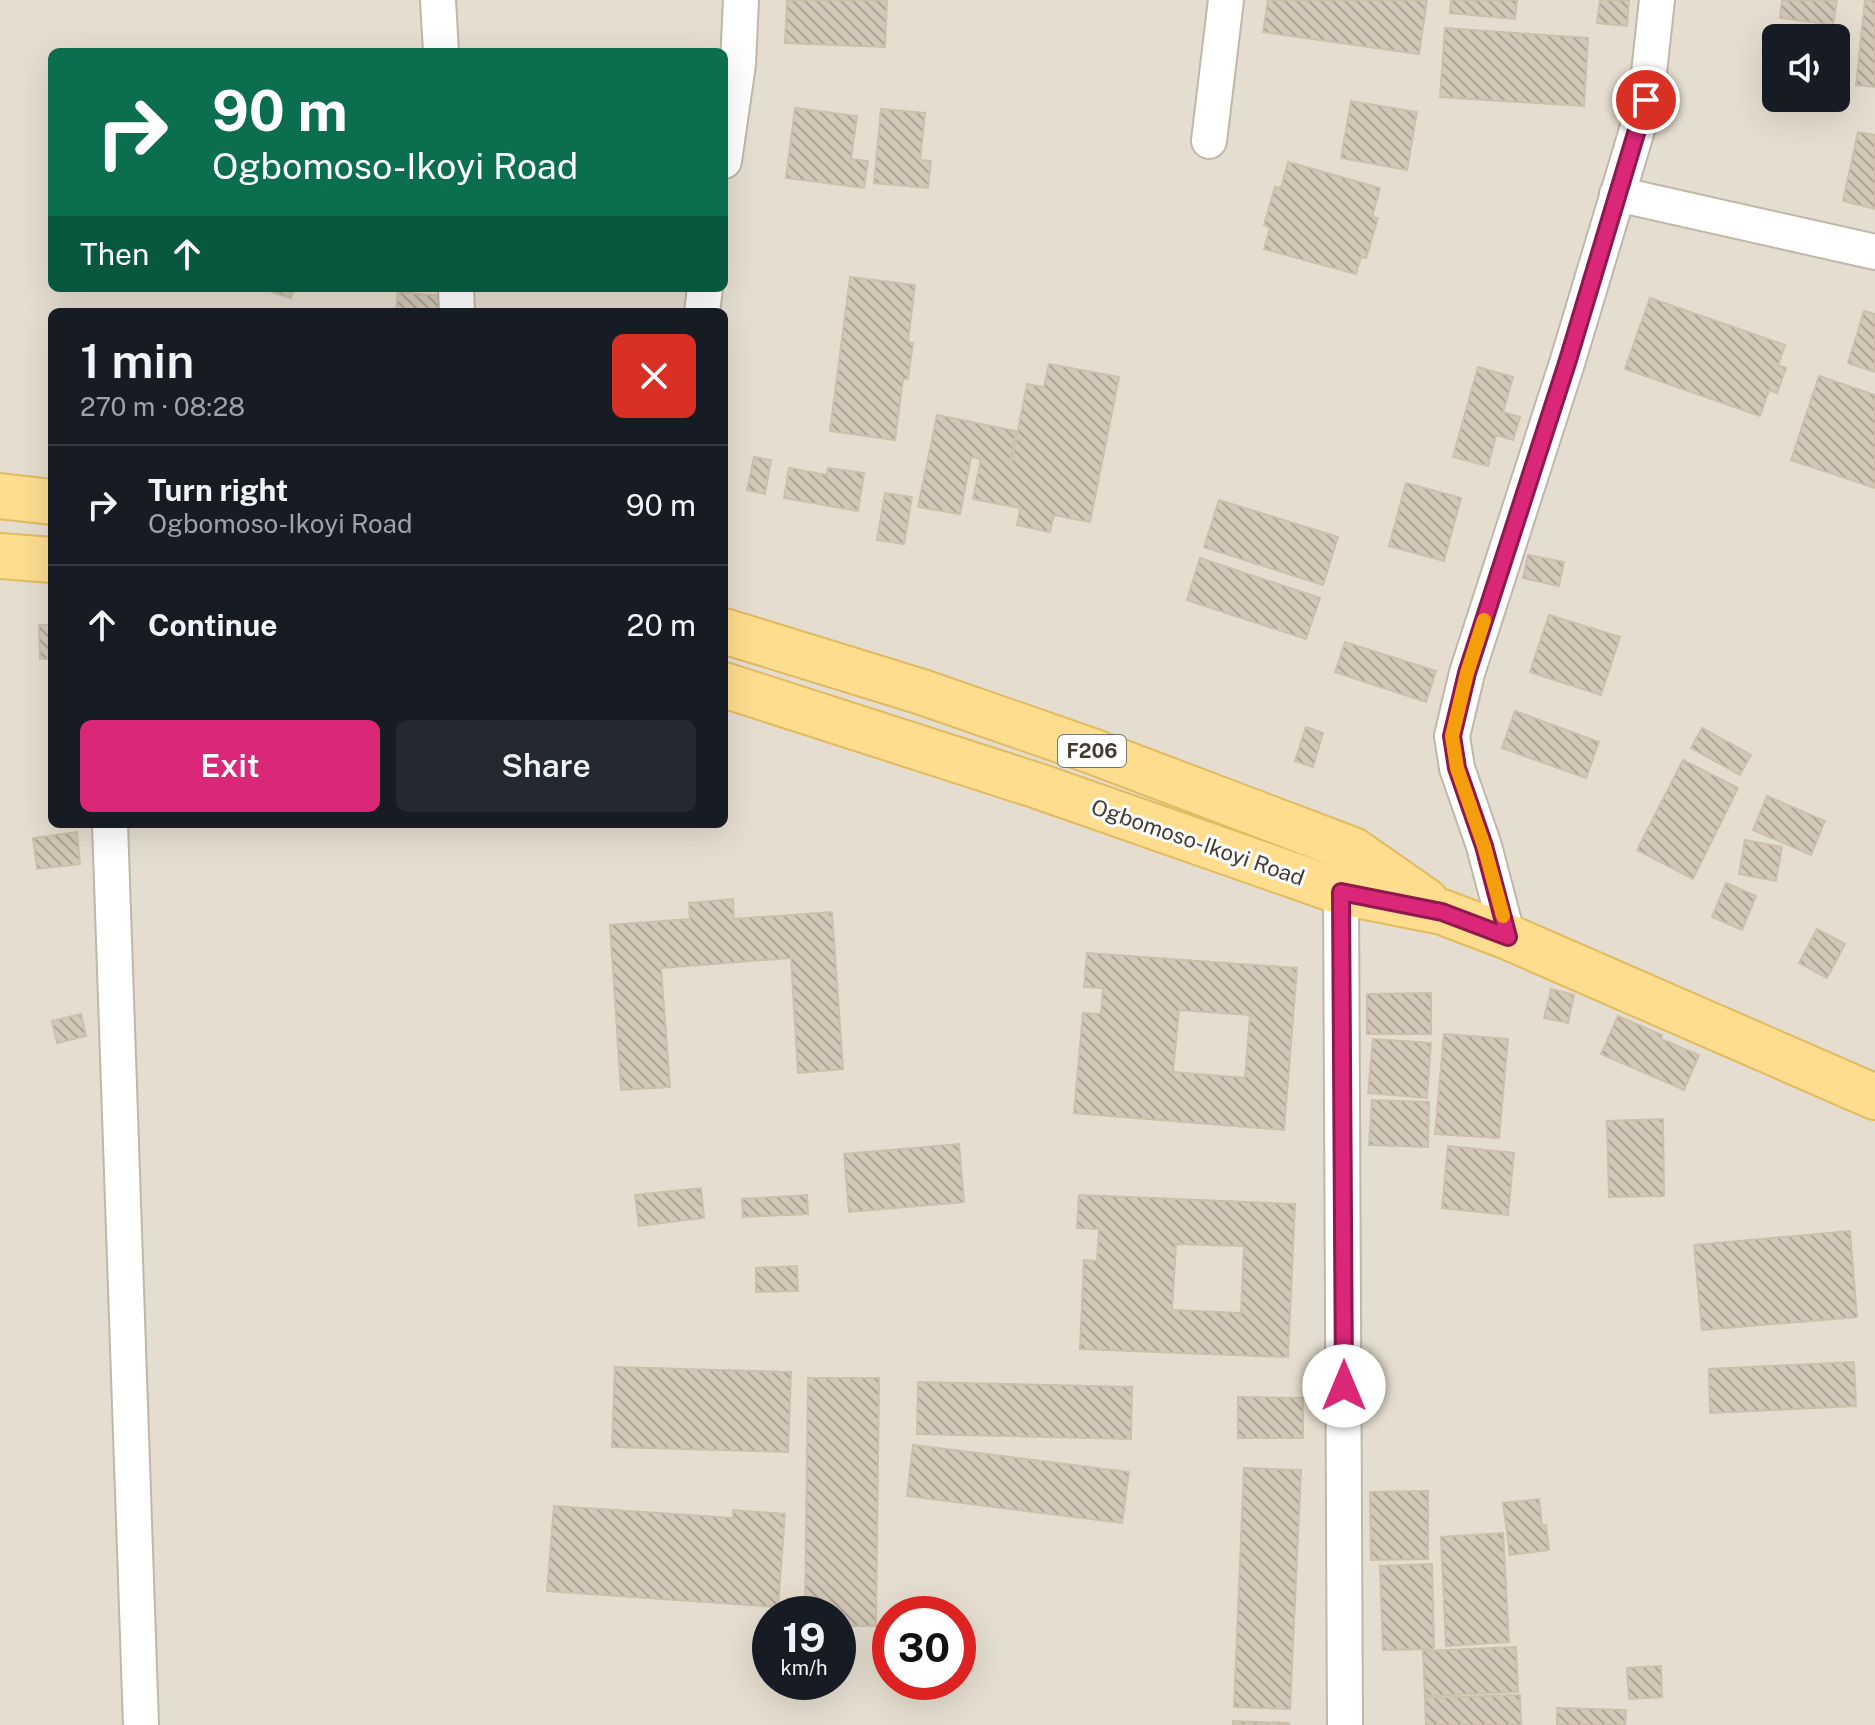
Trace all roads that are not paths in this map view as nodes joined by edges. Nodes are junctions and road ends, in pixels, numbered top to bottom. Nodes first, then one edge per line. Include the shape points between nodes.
1 (438, 0) edge
2 (741, 0) edge
3 (1226, 0) edge
4 (1657, 0) edge
5 (441, 48) edge
6 (728, 133) edge
7 (1209, 141) dead end
8 (1617, 194) junction
9 (1875, 252) edge
10 (0, 496) edge
11 (48, 502) edge
12 (0, 556) edge
13 (48, 560) edge
14 (728, 632) edge
15 (728, 686) edge
16 (110, 828) edge
17 (1341, 892) junction
18 (1442, 912) junction
19 (1508, 937) junction
20 (1875, 1097) edge
21 (141, 1725) edge
22 (1345, 1725) edge

1 - 5 street
2 - 6 street
3 - 7 street
4 - 8 street via 1646,100
8 - 9 street
8 - 19 street via 1452,736
10 - 11 main road
12 - 13 main road
14 - 18 main road, Ogbomoso-Ikoyi Road / F206 via 1089,750 1353,850
15 - 17 main road, Ogbomoso-Ikoyi Road / F206 via 1038,786
16 - 21 street
17 - 18 main road, Ogbomoso-Ikoyi Road / F206
17 - 22 street
18 - 19 main road, F206
19 - 20 main road, F206

